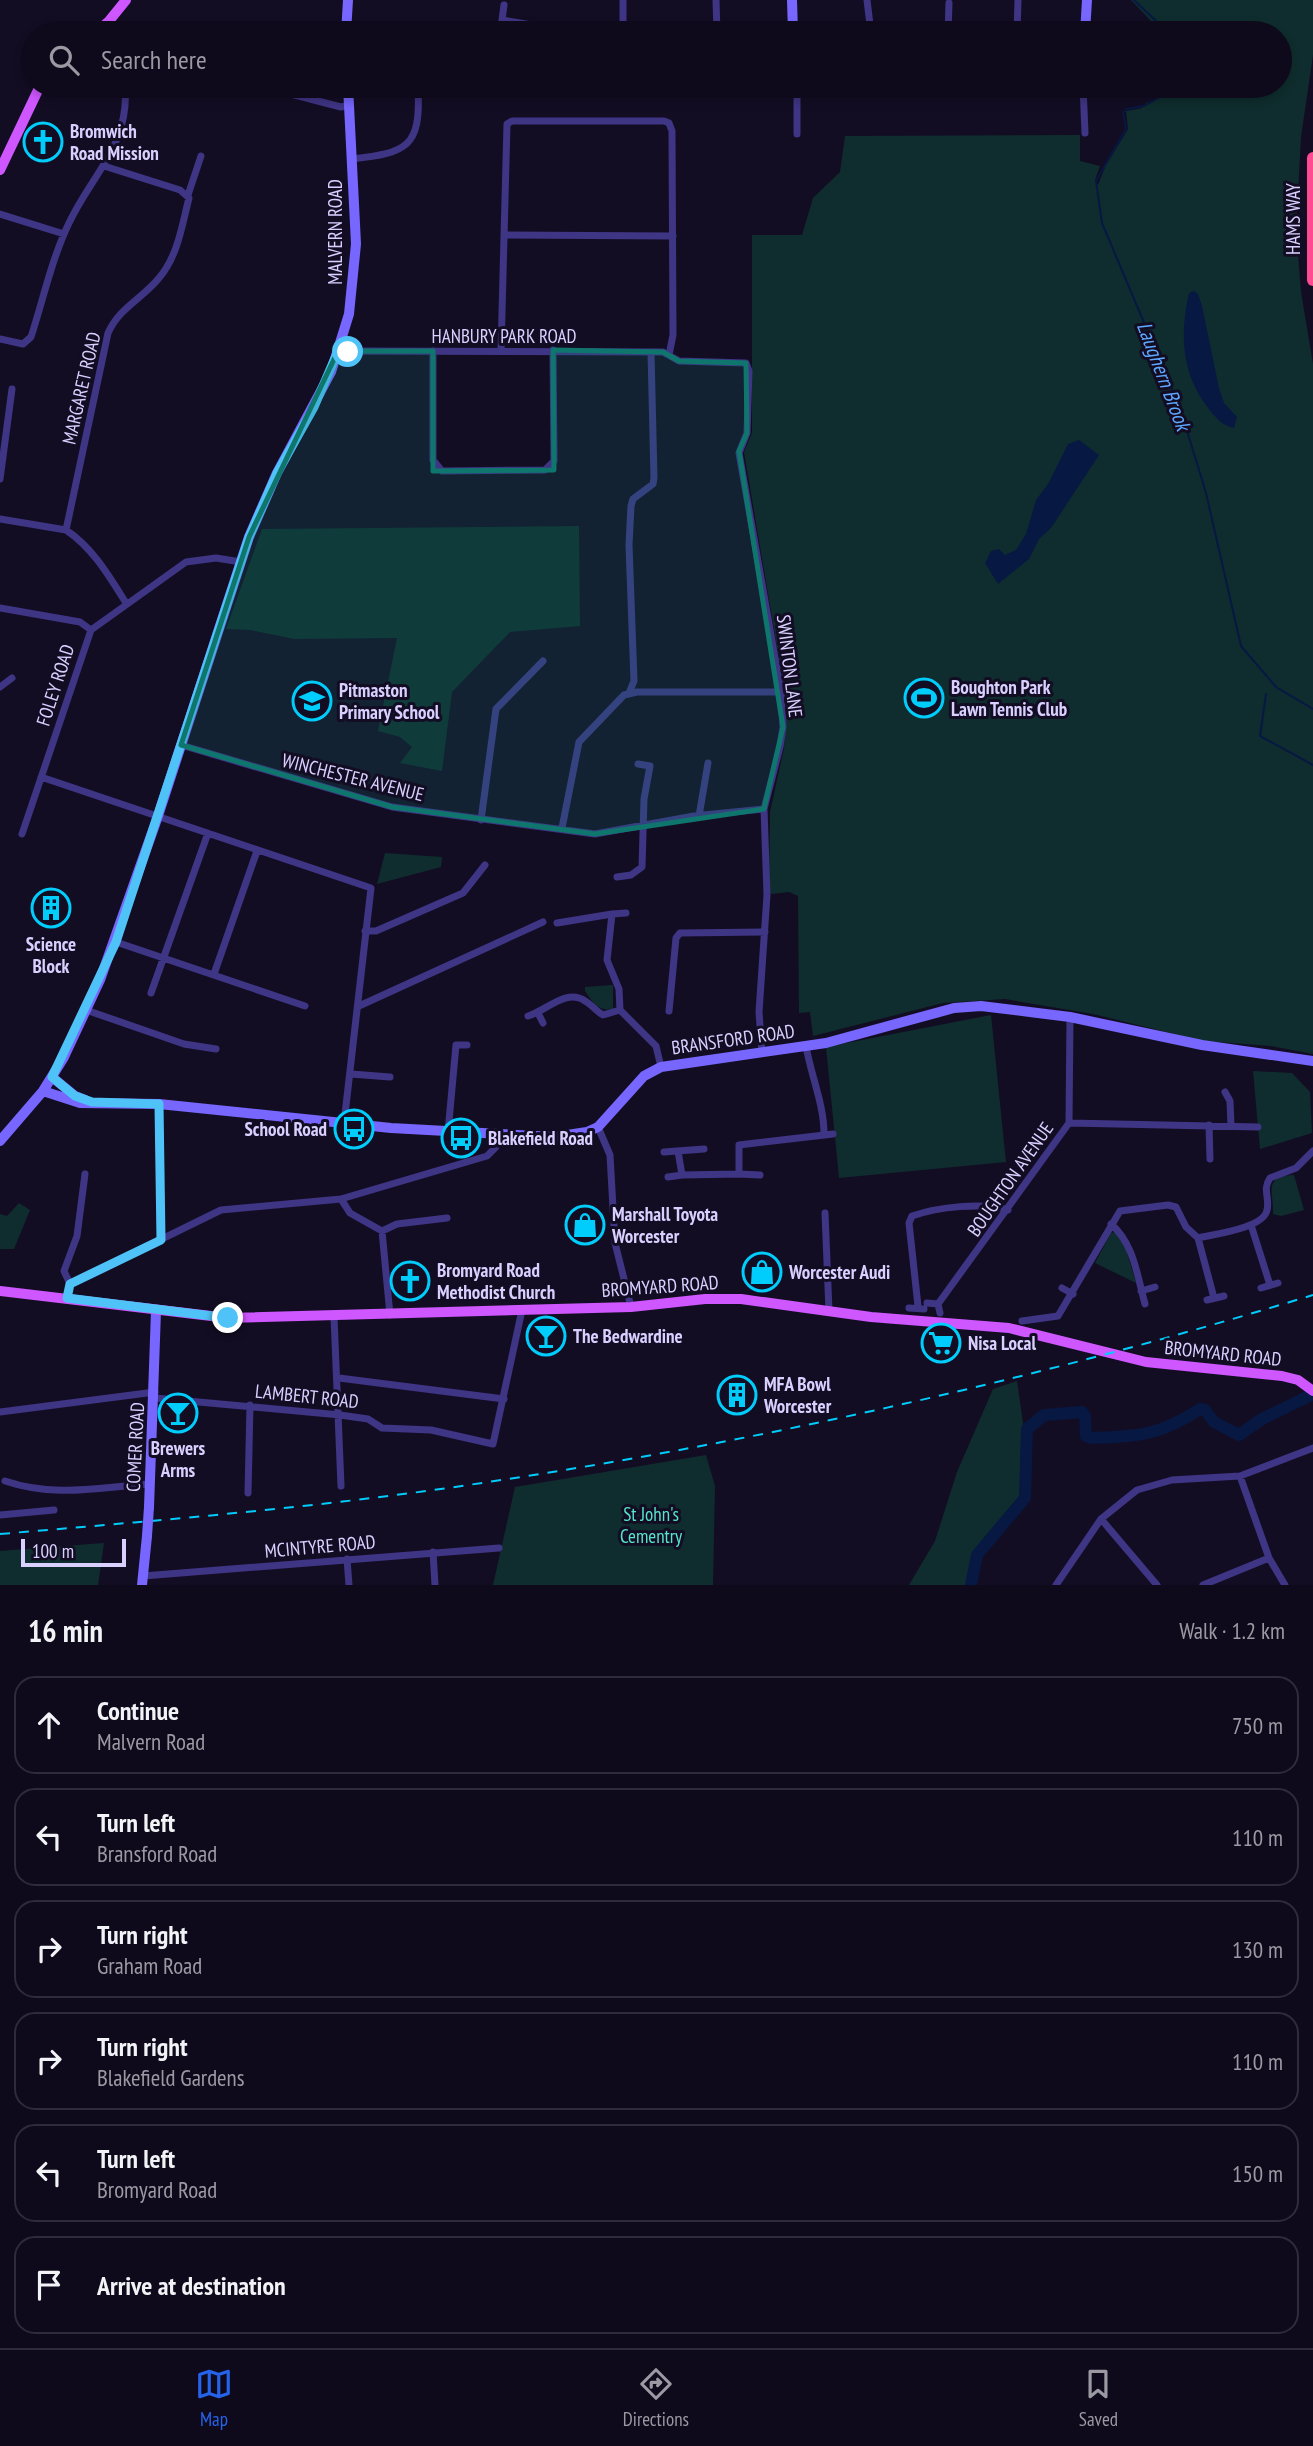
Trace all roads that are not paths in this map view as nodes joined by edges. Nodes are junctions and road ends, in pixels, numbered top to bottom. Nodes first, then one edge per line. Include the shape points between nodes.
1 (125, 0) edge
2 (348, 0) edge
3 (623, 0) edge
4 (716, 0) edge
5 (792, 0) edge
6 (867, 0) edge
7 (1018, 0) edge
8 (1087, 0) edge
9 (949, 3) dead end
10 (504, 5) dead end
11 (110, 21) edge
12 (347, 21) edge
13 (508, 21) edge
14 (623, 21) edge
15 (716, 21) edge
16 (793, 21) edge
17 (870, 21) edge
18 (948, 21) edge
19 (1017, 21) edge
20 (1086, 21) edge
21 (34, 98) edge
22 (126, 98) edge
23 (306, 98) edge
24 (349, 98) edge
25 (418, 98) edge
26 (797, 98) edge
27 (1081, 98) edge
28 (350, 105) junction
29 (1082, 128) dead end
30 (797, 134) dead end
31 (201, 156) dead end
32 (1313, 158) edge
33 (352, 159) junction
34 (104, 166) junction
35 (0, 170) edge
36 (188, 195) junction
37 (0, 214) edge
38 (64, 234) junction
39 (504, 236) junction
40 (673, 236) junction
41 (1313, 280) edge
42 (0, 339) edge
43 (552, 350) junction
44 (338, 351) junction
45 (433, 351) junction
46 (501, 351) junction
47 (651, 352) junction
48 (669, 355) junction
49 (12, 388) dead end
50 (0, 479) edge
51 (0, 519) edge
52 (66, 530) junction
53 (241, 562) junction
54 (126, 603) junction
55 (0, 608) edge
56 (91, 630) junction
57 (543, 661) dead end
58 (12, 678) dead end
59 (0, 687) edge
60 (781, 692) junction
61 (629, 693) junction
62 (181, 745) junction
63 (708, 763) dead end
64 (638, 764) dead end
65 (41, 777) junction
66 (764, 809) junction
67 (158, 816) junction
68 (699, 816) junction
69 (481, 820) junction
70 (645, 824) junction
71 (562, 828) junction
72 (208, 833) junction
73 (22, 834) dead end
74 (257, 851) junction
75 (485, 864) dead end
76 (617, 877) dead end
77 (626, 913) dead end
78 (612, 914) junction
79 (567, 921) junction
80 (542, 922) dead end
81 (557, 923) dead end
82 (365, 931) junction
83 (570, 931) dead end
84 (765, 932) junction
85 (116, 942) junction
86 (165, 957) junction
87 (214, 974) junction
88 (151, 993) dead end
89 (304, 1006) dead end
90 (359, 1006) junction
91 (86, 1010) junction
92 (620, 1010) junction
93 (669, 1011) dead end
94 (538, 1013) junction
95 (528, 1016) dead end
96 (1070, 1017) junction
97 (543, 1023) dead end
98 (467, 1045) dead end
99 (806, 1046) junction
100 (216, 1049) dead end
101 (762, 1053) junction
102 (1313, 1061) edge
103 (661, 1067) junction
104 (351, 1074) junction
105 (52, 1077) junction
106 (390, 1077) dead end
107 (43, 1091) junction
108 (1225, 1092) dead end
109 (92, 1102) junction
110 (159, 1104) junction
111 (1069, 1123) junction
112 (344, 1124) junction
113 (1209, 1125) junction
114 (1231, 1126) junction
115 (598, 1127) junction
116 (1258, 1127) dead end
117 (448, 1132) junction
118 (824, 1134) junction
119 (833, 1134) dead end
120 (496, 1136) junction
121 (0, 1141) edge
122 (704, 1149) dead end
123 (678, 1151) junction
124 (1313, 1151) edge
125 (664, 1152) dead end
126 (1210, 1159) dead end
127 (85, 1174) dead end
128 (739, 1174) junction
129 (682, 1175) junction
130 (760, 1175) dead end
131 (668, 1177) dead end
132 (341, 1199) junction
133 (1008, 1210) junction
134 (825, 1213) dead end
135 (447, 1218) dead end
136 (1111, 1224) junction
137 (1251, 1225) junction
138 (383, 1231) junction
139 (1198, 1238) junction
140 (161, 1240) junction
141 (70, 1284) junction
142 (1155, 1287) dead end
143 (1261, 1288) dead end
144 (1062, 1289) dead end
145 (0, 1291) edge
146 (1141, 1291) junction
147 (1073, 1294) junction
148 (1224, 1296) dead end
149 (67, 1298) junction
150 (1145, 1304) dead end
151 (923, 1306) junction
152 (631, 1307) junction
153 (909, 1308) dead end
154 (523, 1310) junction
155 (156, 1311) junction
156 (829, 1311) junction
157 (390, 1315) junction
158 (334, 1317) junction
159 (1020, 1324) junction
160 (339, 1378) junction
161 (1311, 1389) edge
162 (155, 1395) junction
163 (504, 1399) junction
164 (250, 1405) junction
165 (0, 1412) edge
166 (340, 1415) junction
167 (1313, 1448) edge
168 (1240, 1476) junction
169 (5, 1480) dead end
170 (149, 1484) junction
171 (341, 1486) dead end
172 (248, 1493) dead end
173 (54, 1510) dead end
174 (0, 1516) edge
175 (1101, 1520) junction
176 (499, 1548) dead end
177 (433, 1552) junction
178 (1269, 1558) junction
179 (346, 1559) junction
180 (143, 1580) edge
181 (349, 1585) edge
182 (435, 1585) edge
183 (1056, 1585) edge
184 (1157, 1585) edge
185 (1203, 1585) edge
186 (1285, 1585) edge

1 - 11 main road
2 - 12 main road
3 - 14 street
4 - 15 street
5 - 16 main road
6 - 17 street
7 - 19 street
8 - 20 main road
9 - 18 street
10 - 13 street via 502,20
21 - 35 main road
22 - 34 street via 124,123
23 - 28 street
24 - 28 main road, MALVERN ROAD
25 - 33 street via 419,122 404,147 387,155
26 - 30 street
27 - 29 street
28 - 33 main road, MALVERN ROAD
31 - 36 street, MARGARET ROAD
32 - 41 highway, HAMS WAY
33 - 44 main road, MALVERN ROAD via 354,282
34 - 36 street
34 - 38 street
36 - 52 street, MARGARET ROAD via 167,268 116,317 108,333
37 - 38 street
38 - 42 street via 31,337 23,344
39 - 40 street
39 - 40 street via 505,130 512,121 664,121 672,131
39 - 46 street
40 - 48 street
43 - 45 street via 554,461 545,470 442,471 433,460
43 - 46 street, HANBURY PARK ROAD
43 - 47 street, HANBURY PARK ROAD
44 - 45 street, HANBURY PARK ROAD
44 - 53 main road, MALVERN ROAD via 314,407 277,473
45 - 46 street, HANBURY PARK ROAD
47 - 48 street, HANBURY PARK ROAD
47 - 61 street via 654,478 631,506 634,681
48 - 60 street, SWINTON LANE via 679,361 740,361 749,371 747,433 739,453
49 - 50 street
51 - 52 street
52 - 54 street via 92,551
53 - 54 street, FOLEY ROAD via 216,558 186,562
53 - 62 main road, MALVERN ROAD
54 - 56 street, FOLEY ROAD
55 - 56 street via 80,622
56 - 65 street, FOLEY ROAD
57 - 69 street via 496,709
58 - 59 street
60 - 61 street
60 - 66 street, SWINTON LANE via 783,727
61 - 71 street via 579,742
62 - 67 main road, MALVERN ROAD
62 - 69 street, WINCHESTER AVENUE via 392,807
63 - 68 street
64 - 70 street via 650,766
65 - 67 street
65 - 73 street, FOLEY ROAD
66 - 68 street, WINCHESTER AVENUE
66 - 84 street, SWINTON LANE
67 - 72 street
67 - 85 main road, MALVERN ROAD
68 - 70 street, WINCHESTER AVENUE
69 - 71 street, WINCHESTER AVENUE
70 - 71 street, WINCHESTER AVENUE via 595,834
70 - 76 street via 642,867
72 - 74 street
72 - 86 street
74 - 82 street via 371,888
74 - 87 street
75 - 82 street via 463,893 376,931
77 - 78 street
78 - 79 street
78 - 92 street via 607,960 619,989
79 - 81 street
79 - 83 street
80 - 90 street
82 - 90 street
84 - 93 street via 680,933
84 - 101 street, SWINTON LANE via 759,1012
85 - 86 street
85 - 91 main road, MALVERN ROAD
86 - 87 street
86 - 88 street
87 - 89 street
90 - 104 street
91 - 100 street via 184,1044
91 - 105 main road, MALVERN ROAD
92 - 94 street via 603,1015 584,999 565,997
92 - 103 street via 656,1046
94 - 95 street
94 - 97 street
96 - 99 main road, BRANSFORD ROAD via 1003,1006 954,1008
96 - 102 main road, BRANSFORD ROAD via 1202,1045
96 - 111 street, BOUGHTON AVENUE
98 - 117 street via 456,1045
99 - 101 main road, BRANSFORD ROAD
99 - 118 street
101 - 103 main road, BRANSFORD ROAD
103 - 115 main road, BRANSFORD ROAD via 644,1076
104 - 106 street
104 - 112 street
105 - 107 main road, MALVERN ROAD
105 - 109 main road via 75,1096
107 - 109 main road via 71,1101
107 - 121 main road, MALVERN ROAD
108 - 114 street
109 - 110 main road
110 - 112 main road
110 - 140 street
111 - 113 street
111 - 133 street, BOUGHTON AVENUE
112 - 117 main road
113 - 114 street
113 - 126 street
114 - 116 street
115 - 120 main road via 554,1137
115 - 152 street via 610,1155 615,1243
117 - 120 main road
118 - 119 street
118 - 128 street via 738,1145
120 - 132 street via 496,1147 487,1156
122 - 123 street
123 - 125 street
123 - 129 street
124 - 137 street via 1296,1168 1270,1178 1265,1188 1267,1210 1260,1222
127 - 141 street via 77,1236 64,1271
128 - 129 street
128 - 130 street
129 - 131 street
132 - 138 street via 350,1213
132 - 140 street via 221,1210
133 - 151 street, BOUGHTON AVENUE via 939,1309
133 - 151 street via 996,1206 912,1216 909,1223
134 - 156 street
135 - 138 street via 397,1224
136 - 139 street via 1124,1209 1168,1205 1180,1210 1186,1227
136 - 146 street via 1130,1247
136 - 147 street
137 - 139 street
137 - 143 street via 1256,1250 1274,1284
138 - 157 street
139 - 148 street via 1211,1299
140 - 141 street
141 - 149 street
142 - 146 street
144 - 147 street
145 - 149 main road, BROMYARD ROAD
146 - 150 street
147 - 159 street via 1058,1315
149 - 155 main road, BROMYARD ROAD
151 - 153 street, BOUGHTON AVENUE
152 - 154 main road, BROMYARD ROAD
152 - 156 main road, BROMYARD ROAD via 720,1299
154 - 157 main road, BROMYARD ROAD
154 - 163 street
155 - 158 main road, BROMYARD ROAD via 204,1317
155 - 162 main road, COMER ROAD
156 - 159 main road, BROMYARD ROAD
157 - 158 main road, BROMYARD ROAD
158 - 160 street
159 - 161 main road, BROMYARD ROAD via 1146,1362 1282,1376
160 - 163 street
160 - 166 street
162 - 164 street, LAMBERT ROAD
162 - 165 street, LAMBERT ROAD
162 - 170 main road, COMER ROAD
163 - 166 street, LAMBERT ROAD via 493,1444 431,1430 382,1428 368,1419
164 - 166 street, LAMBERT ROAD
164 - 172 street
166 - 171 street
167 - 168 street
168 - 175 street via 1153,1484 1126,1497
168 - 178 street
169 - 170 street via 64,1492
170 - 180 main road, COMER ROAD, bridge
173 - 174 street
175 - 183 street
175 - 184 street
176 - 177 street, MCINTYRE ROAD
177 - 179 street, MCINTYRE ROAD
177 - 182 street
178 - 185 street
178 - 186 street
179 - 180 street, MCINTYRE ROAD
179 - 181 street

